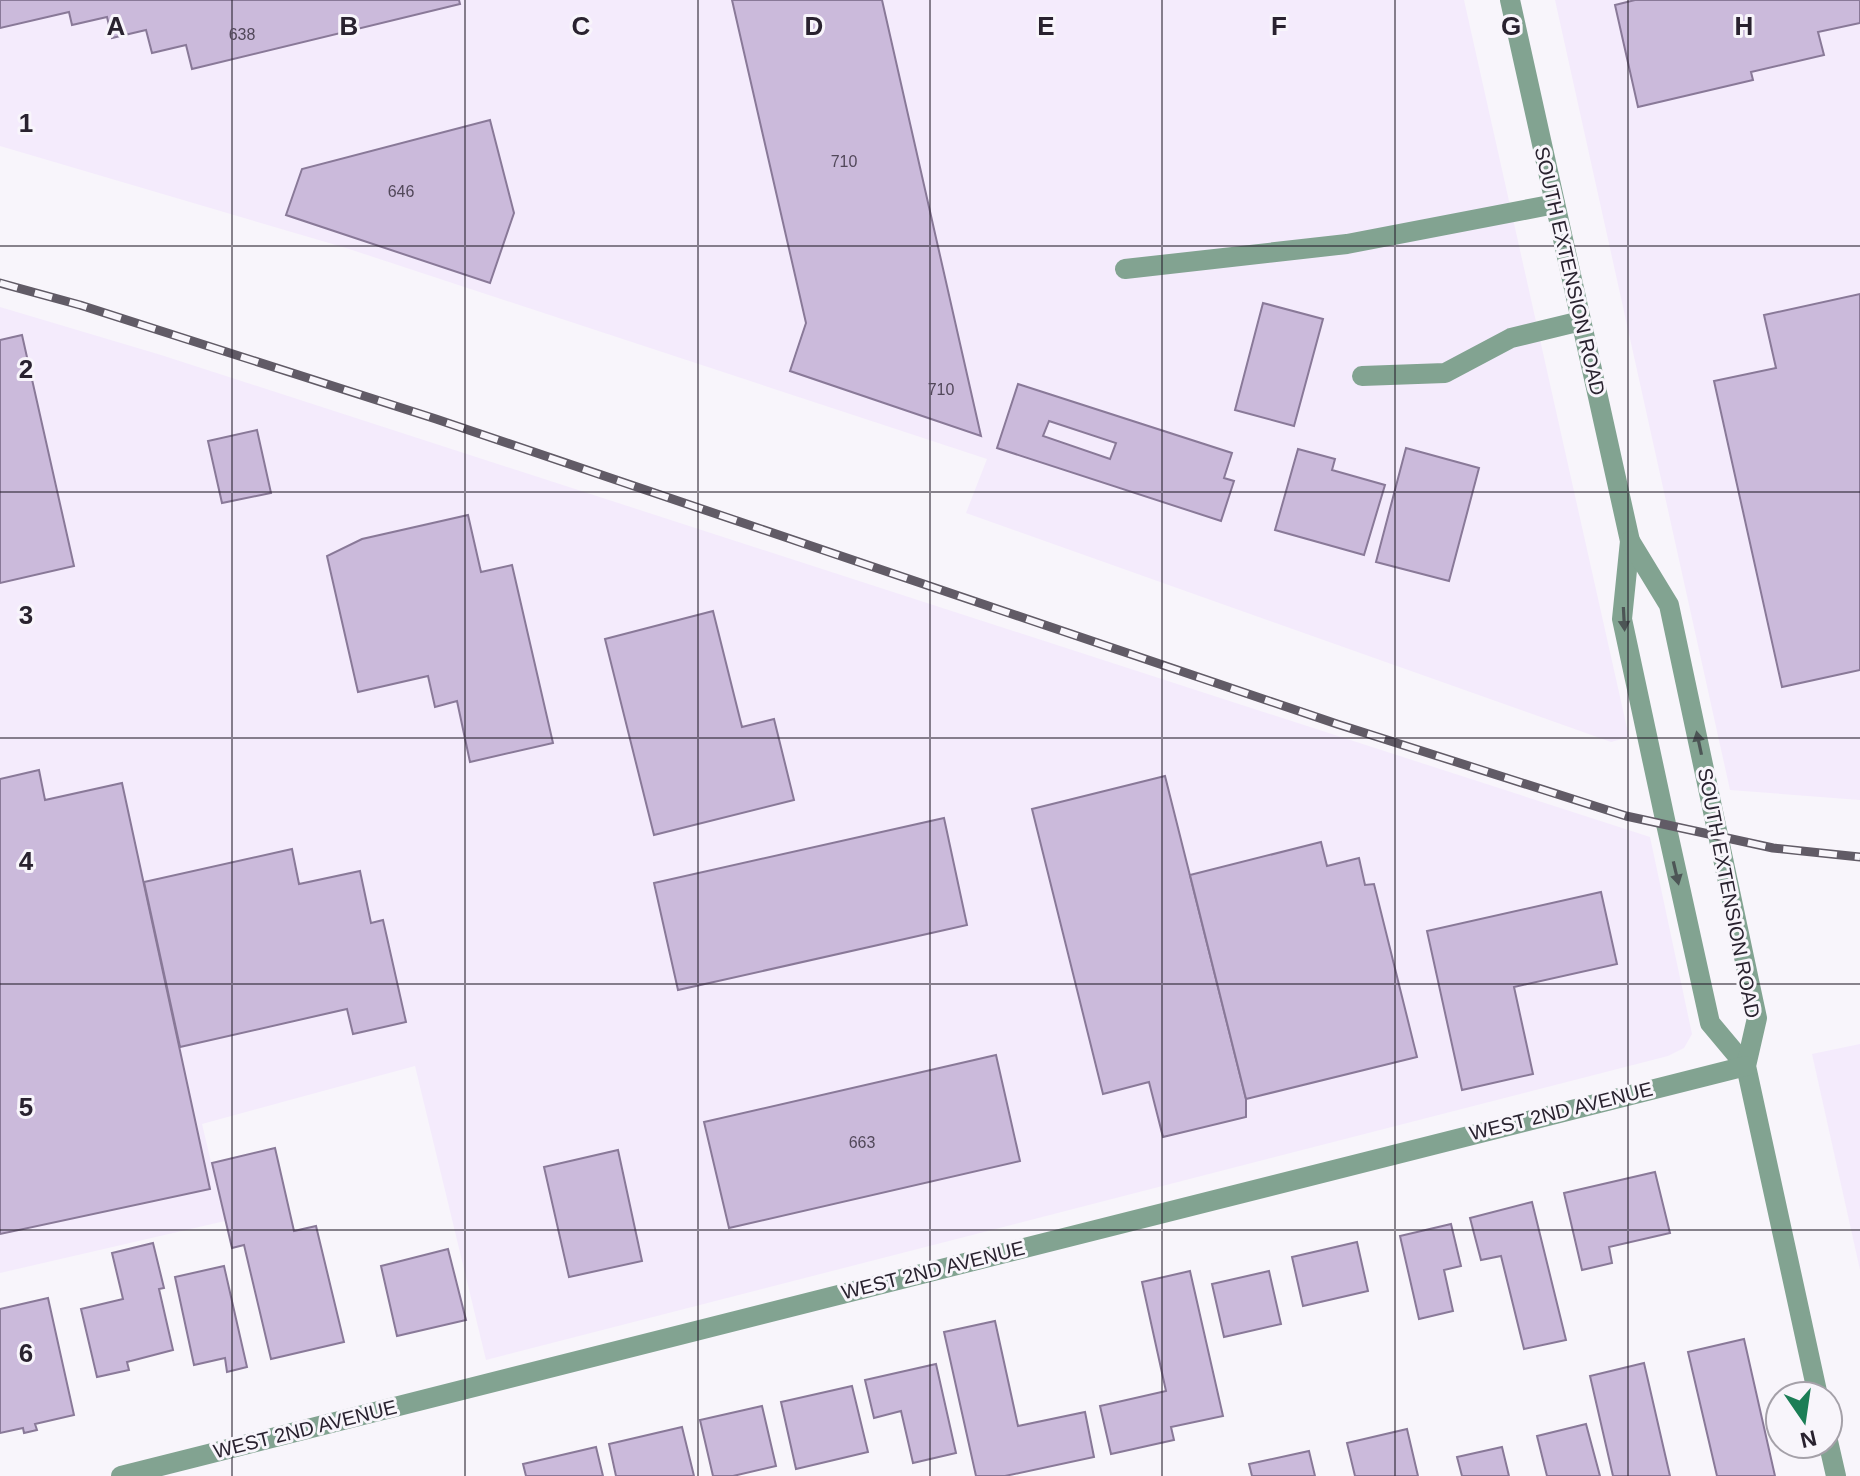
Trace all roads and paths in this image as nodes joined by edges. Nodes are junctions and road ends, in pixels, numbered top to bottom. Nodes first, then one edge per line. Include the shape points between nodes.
1 (1510, 0) edge
2 (1555, 204) junction
3 (1125, 269) dead end
4 (1581, 321) junction
5 (1362, 376) dead end
6 (1630, 541) junction
7 (1746, 1066) junction
8 (1815, 1380) edge
9 (121, 1476) edge

1 - 2 street, SOUTH EXTENSION ROAD
2 - 3 street via 1347,244
2 - 4 street, SOUTH EXTENSION ROAD
4 - 5 street via 1511,338 1445,373
4 - 6 street, SOUTH EXTENSION ROAD
7 -> 6 street, SOUTH EXTENSION ROAD via 1757,1018 1669,605
6 -> 7 street, SOUTH EXTENSION ROAD via 1622,619 1669,840 1710,1023
7 - 8 street, SOUTH EXTENSION ROAD
7 - 9 street, WEST 2ND AVENUE

